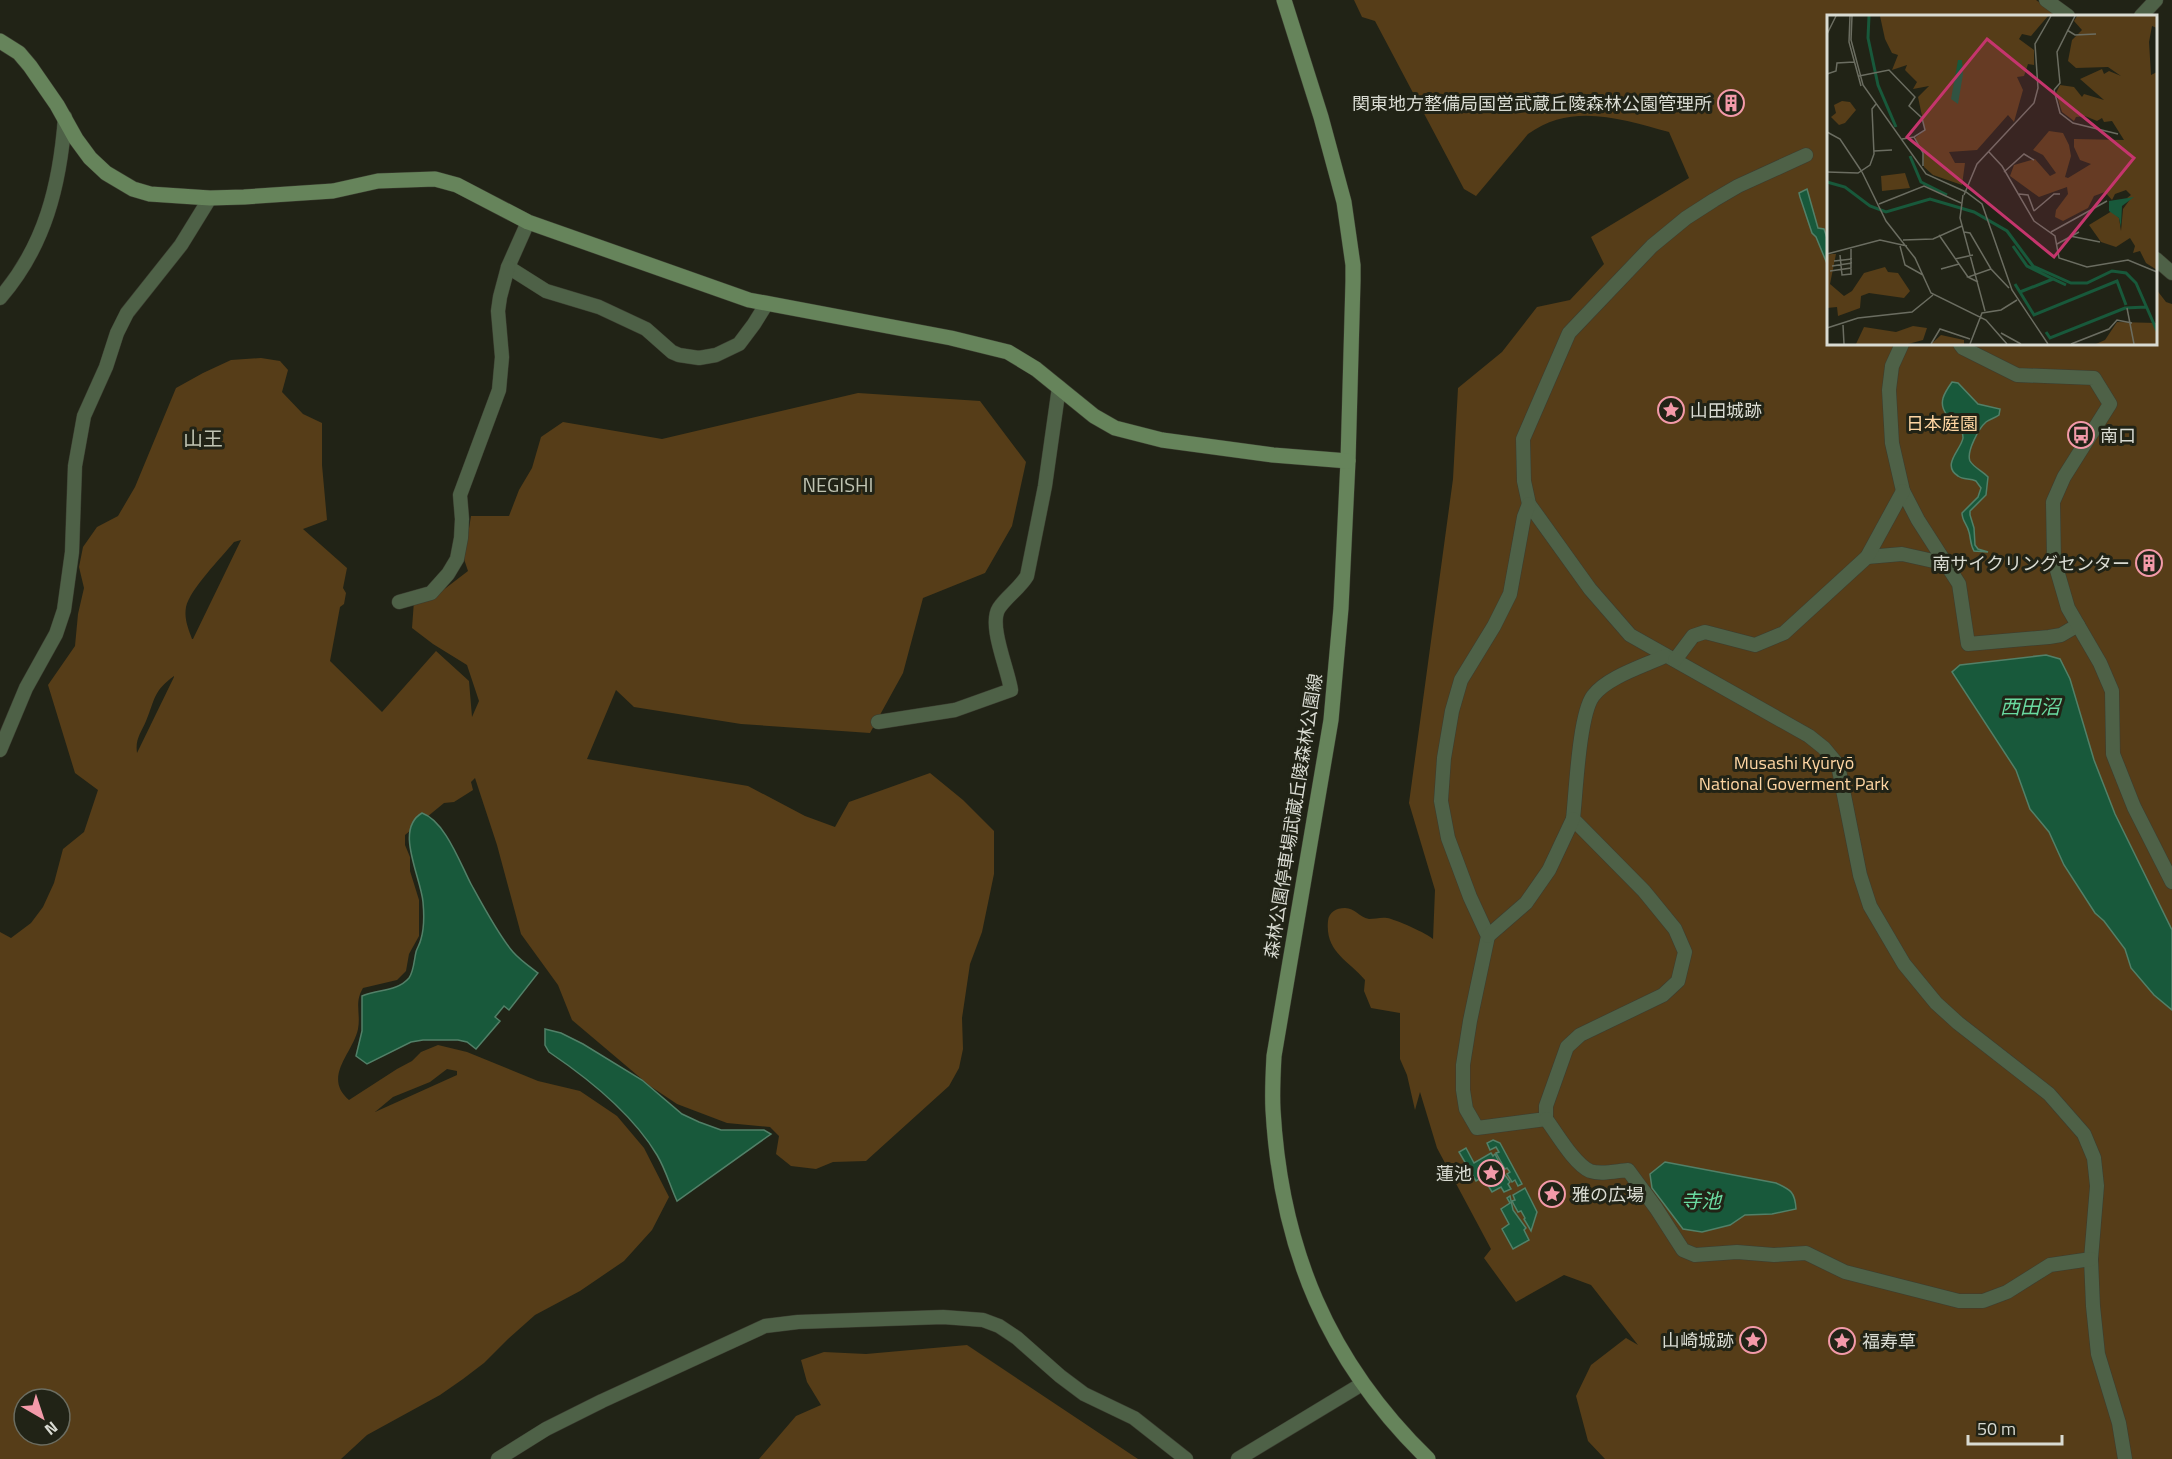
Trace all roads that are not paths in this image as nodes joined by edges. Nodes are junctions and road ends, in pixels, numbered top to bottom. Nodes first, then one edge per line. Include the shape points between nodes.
1 (1284, 0) edge
2 (2046, 0) edge
3 (2156, 0) edge
4 (2067, 15) edge
5 (2141, 15) edge
6 (0, 40) edge
7 (65, 117) junction
8 (1806, 155) dead end
9 (210, 198) junction
10 (528, 222) junction
11 (2157, 260) edge
12 (508, 267) junction
13 (2172, 273) edge
14 (1, 296) edge
15 (766, 303) junction
16 (1902, 345) edge
17 (1961, 345) edge
18 (1059, 387) junction
19 (1348, 461) junction
20 (1903, 491) junction
21 (1530, 504) junction
22 (1868, 557) junction
23 (1947, 564) junction
24 (399, 602) dead end
25 (2078, 625) junction
26 (1670, 658) junction
27 (878, 722) dead end
28 (0, 750) edge
29 (1573, 819) junction
30 (2172, 882) edge
31 (1488, 936) junction
32 (1546, 1119) junction
33 (2091, 1259) junction
34 (1362, 1384) junction
35 (498, 1459) edge
36 (1186, 1459) edge
37 (1238, 1459) edge
38 (1428, 1459) edge
39 (2125, 1459) edge

1 - 19 main road, 森林公園停車場武蔵丘陵森林公園線 via 1344,202 1353,265
2 - 4 street
3 - 5 street
6 - 7 main road via 30,66
7 - 9 main road via 90,158 119,182 150,194
7 - 14 street via 57,185 39,239 11,287
8 - 21 street via 1738,186 1686,218 1652,246 1569,333 1523,439 1524,481
9 - 10 main road via 333,191 378,181 435,179 457,185
9 - 28 street via 181,245 126,313 84,416 75,466 72,552 64,610
10 - 12 street
10 - 15 main road
11 - 13 street
12 - 15 street via 546,291 599,307 646,329 672,352 699,358 716,356 739,344
12 - 24 street via 498,311 502,357 499,390 460,495 461,538 457,559 431,593
15 - 18 main road via 1008,352
16 - 20 street via 1892,366 1889,401 1892,444
17 - 25 street via 2018,375 2094,378 2110,404 2064,477 2053,502 2054,560 2068,608
18 - 19 main road via 1094,416 1135,434 1273,455
18 - 27 street via 1027,576 997,611 996,626 1011,690 956,710
19 - 34 main road, 森林公園停車場武蔵丘陵森林公園線 via 1331,720 1274,1056 1273,1108 1288,1220 1313,1295 1332,1336
20 - 22 street
20 - 23 street
21 - 26 street via 1596,597 1630,635
21 - 31 street via 1509,594 1461,680 1444,758 1441,801 1448,838
22 - 23 street via 1902,554
22 - 26 street via 1784,633 1755,645 1705,632 1694,636
23 - 25 street via 1959,584 1968,644 2061,635
25 - 30 street via 2112,691 2113,754 2134,807
26 - 29 street via 1610,681 1592,697 1582,731
26 - 33 street via 1809,736 1838,765 1860,875 1867,896 1904,964 1943,1010 2049,1094 2084,1134 2094,1158 2097,1186
29 - 31 street via 1549,870 1526,903
29 - 32 street via 1676,929 1684,952 1678,981 1663,994 1580,1035 1567,1047 1546,1106
31 - 32 street via 1463,1065 1466,1109 1477,1128
32 - 33 street via 1580,1164 1590,1171 1628,1170 1683,1250 1695,1256 1806,1253 1845,1272 1959,1301 1983,1301 2007,1292 2050,1265
33 - 39 street via 2098,1354 2119,1423
34 - 37 street
34 - 38 main road, 森林公園停車場武蔵丘陵森林公園線
35 - 36 street via 602,1401 765,1326 943,1317 983,1320 999,1326 1084,1394 1134,1418

